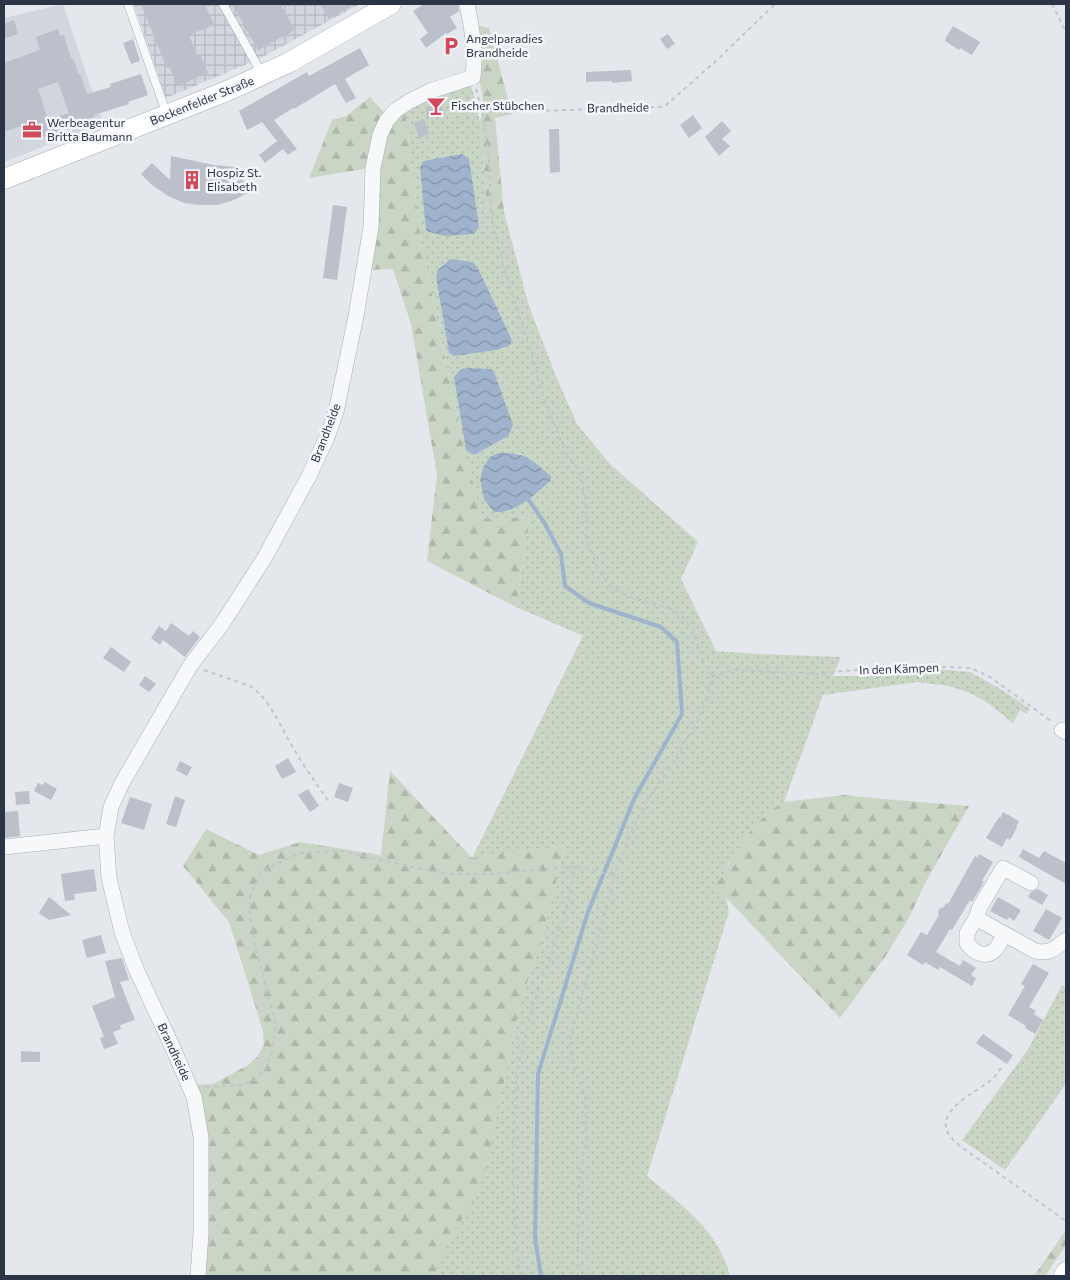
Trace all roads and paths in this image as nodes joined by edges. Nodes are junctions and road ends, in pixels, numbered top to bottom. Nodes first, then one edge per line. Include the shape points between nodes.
1 (128, 4) edge
2 (223, 4) edge
3 (391, 4) edge
4 (467, 4) edge
5 (775, 4) edge
6 (1052, 4) edge
7 (1066, 32) edge
8 (263, 75) junction
9 (473, 77) junction
10 (482, 110) junction
11 (167, 115) junction
12 (4, 179) edge
13 (190, 666) junction
14 (713, 676) junction
15 (1064, 731) edge
16 (329, 802) dead end
17 (106, 836) junction
18 (4, 847) edge
19 (576, 866) junction
20 (614, 876) junction
21 (1031, 883) dead end
22 (976, 918) junction
23 (1004, 934) junction
24 (1066, 940) edge
25 (1001, 1068) dead end
26 (191, 1088) junction
27 (1066, 1221) edge
28 (1066, 1272) edge
29 (198, 1276) edge
30 (521, 1276) edge
31 (578, 1276) edge
32 (1064, 1276) edge

1 - 11 lane
2 - 8 lane
3 - 8 main road, Bockenfelder Straße
4 - 9 street via 475,58
5 - 10 path, Brandheide via 716,62 664,106
6 - 7 path
8 - 11 main road, Bockenfelder Straße
9 - 10 path
9 - 13 street, Brandheide via 410,101 396,110 380,134 374,168 371,226 336,412 309,476 264,557 222,624
10 - 14 path via 491,213 503,265 544,399 565,452 579,470 585,499 585,535 598,570 612,588 682,616
11 - 12 main road, Bockenfelder Straße
13 - 16 path via 257,690
13 - 17 street, Brandheide via 122,783 111,807
14 - 15 path, In den Kämpen via 733,670 818,674 923,666 971,668 990,677
14 - 20 path via 698,720 641,812
17 - 18 street
17 - 26 street, Brandheide via 109,878 122,932
19 - 20 path
19 - 26 path via 452,874 342,851 301,852 275,864 260,874 250,897 256,949 276,1026 271,1056 266,1068 254,1080 239,1085
19 - 30 path via 563,922 532,1008 516,1076 514,1216
20 - 31 path via 569,1042 575,1072 585,1094 586,1138 579,1180
21 - 22 street via 1002,868
22 - 23 street
22 - 23 street via 968,932 967,942 975,952 990,953
23 - 24 street via 1035,951 1044,952 1054,950
25 - 27 path via 993,1078 960,1101 946,1122 947,1132 960,1146
26 - 29 street, Brandheide via 201,1137
28 - 32 main road

